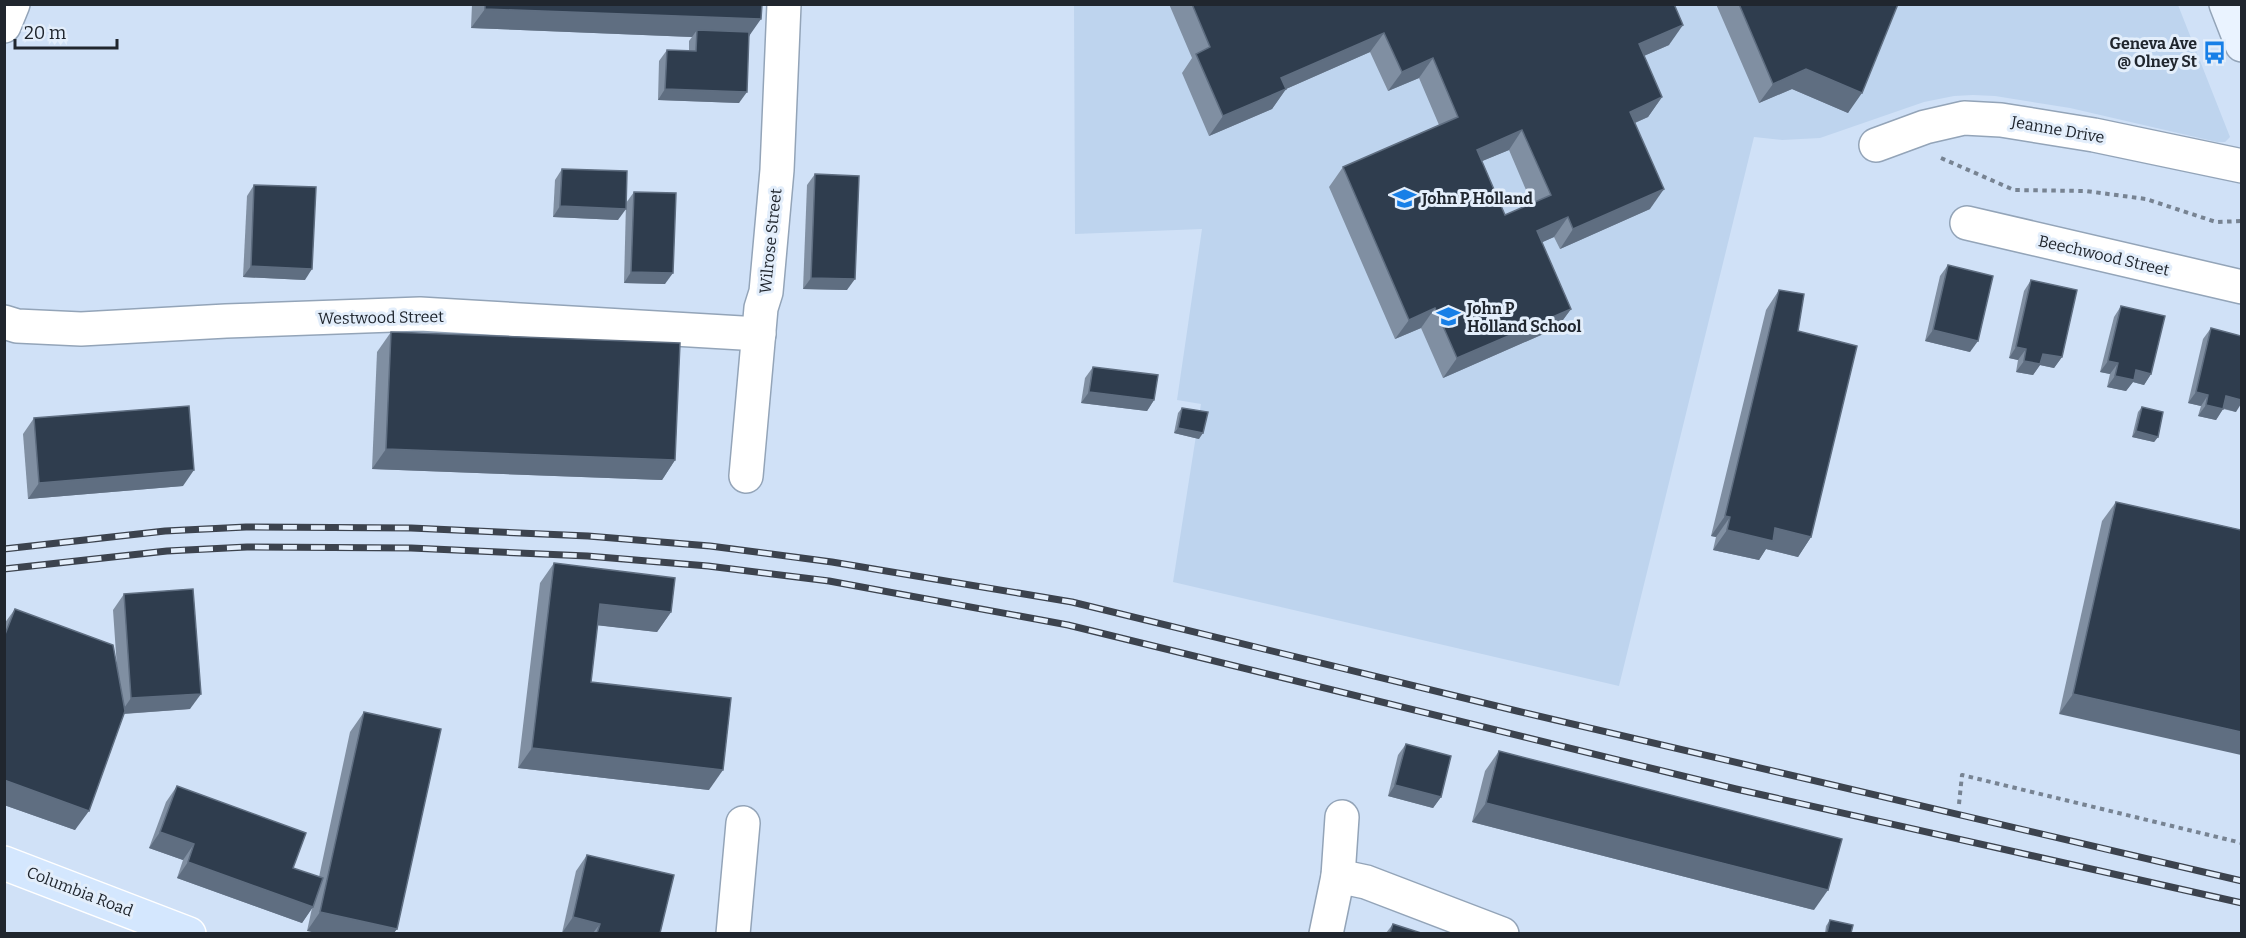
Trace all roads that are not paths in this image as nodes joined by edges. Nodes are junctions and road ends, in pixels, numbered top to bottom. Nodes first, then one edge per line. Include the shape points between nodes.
1 (13, 4) edge
2 (784, 4) edge
3 (2226, 4) edge
4 (4, 26) edge
5 (2241, 45) edge
6 (1876, 145) dead end
7 (2241, 166) edge
8 (1967, 223) dead end
9 (2241, 287) edge
10 (4, 322) edge
11 (759, 334) junction
12 (746, 476) dead end
13 (1342, 818) dead end
14 (743, 824) dead end
15 (4, 863) edge
16 (1338, 876) junction
17 (189, 933) edge
18 (733, 933) edge
19 (1326, 933) edge
20 (1503, 933) edge

1 - 4 street
2 - 11 street, Wilrose Street via 777,170
3 - 5 main road
6 - 7 street, Jeanne Drive via 1964,118 2001,120
8 - 9 street, Beechwood Street
10 - 11 street, Westwood Street via 81,329 420,314
11 - 12 street, Wilrose Street
13 - 16 street
14 - 18 street
15 - 17 main road, Columbia Road
16 - 19 street
16 - 20 street via 1366,882

